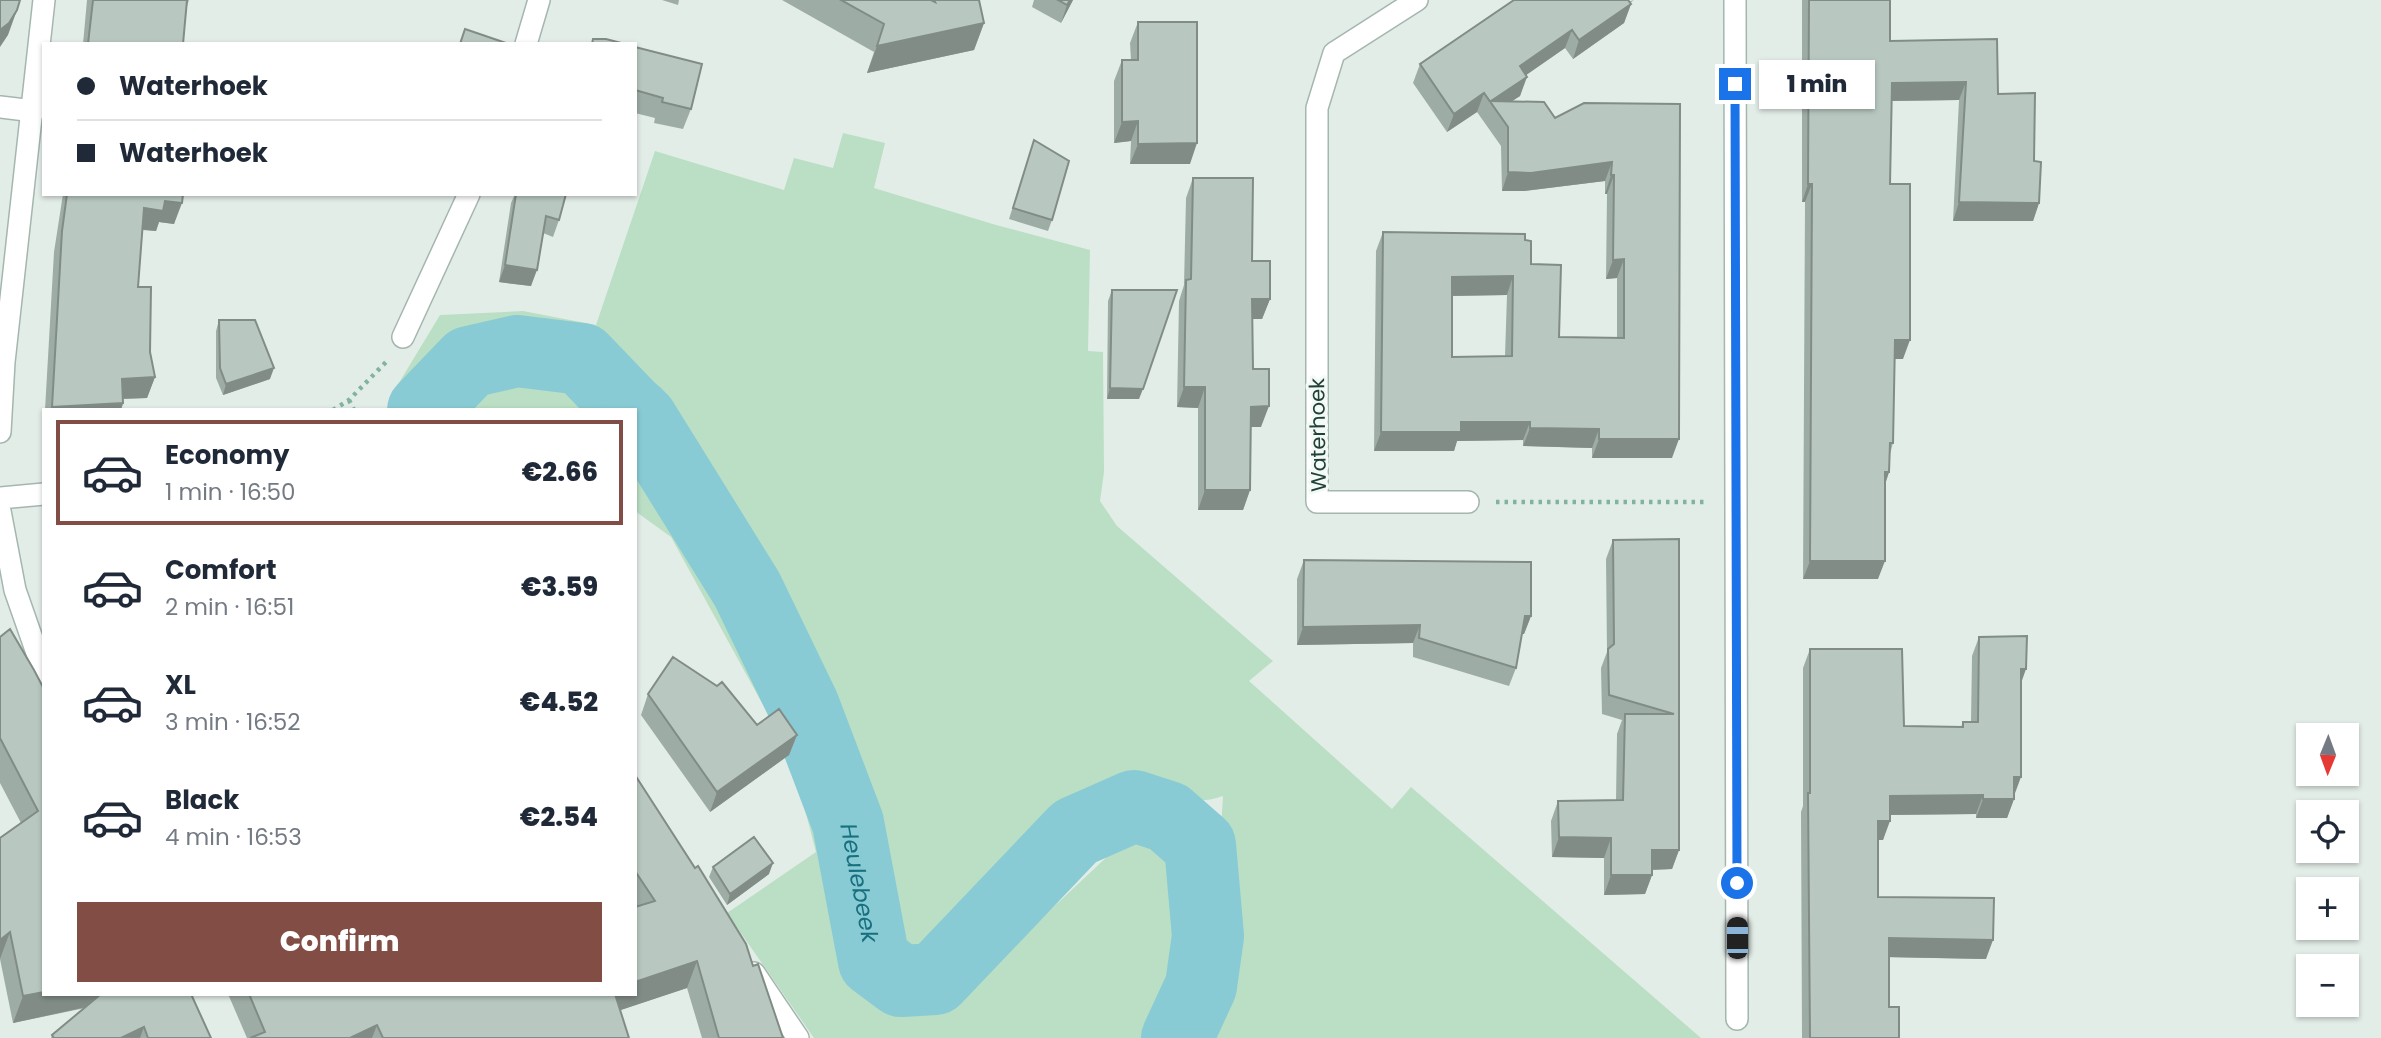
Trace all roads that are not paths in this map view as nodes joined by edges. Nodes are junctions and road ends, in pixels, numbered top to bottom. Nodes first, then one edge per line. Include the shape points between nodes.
1 (44, 0) edge
2 (539, 0) edge
3 (1417, 0) edge
4 (1735, 0) edge
5 (527, 42) edge
6 (0, 107) edge
7 (34, 111) junction
8 (468, 196) edge
9 (403, 337) road end
10 (0, 432) edge
11 (42, 494) edge
12 (0, 498) edge
13 (1468, 502) road end
14 (0, 511) edge
15 (42, 667) edge
16 (744, 957) edge
17 (1737, 1019) dead end
18 (798, 1038) edge

1 - 7 street
2 - 5 street
3 - 13 street, Waterhoek via 1334,53 1317,108 1317,502
4 - 17 street
6 - 7 street
7 - 10 street
8 - 9 street
11 - 12 street
14 - 15 street via 15,590
16 - 18 street

